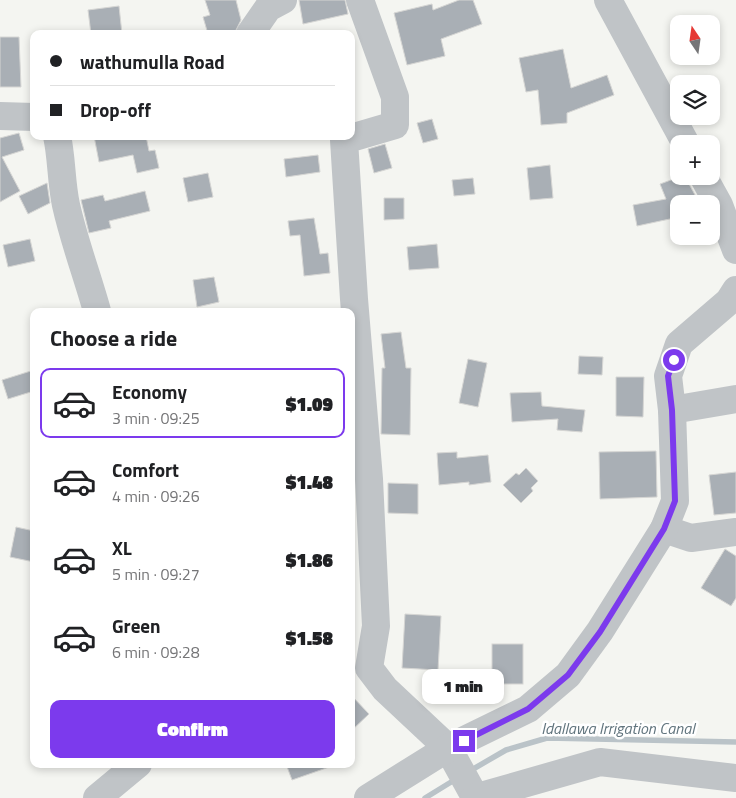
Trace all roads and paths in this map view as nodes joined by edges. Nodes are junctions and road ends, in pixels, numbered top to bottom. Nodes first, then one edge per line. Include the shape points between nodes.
1 (283, 0) edge
2 (360, 0) edge
3 (618, 3) edge
4 (253, 30) edge
5 (0, 116) edge
6 (30, 117) edge
7 (682, 135) edge
8 (355, 137) edge
9 (58, 140) edge
10 (344, 140) edge
11 (711, 185) edge
12 (727, 203) edge
13 (736, 250) edge
14 (736, 290) edge
15 (96, 308) edge
16 (355, 308) edge
17 (355, 312) edge
18 (736, 399) edge
19 (672, 410) junction
20 (664, 529) junction
21 (736, 532) edge
22 (360, 668) edge
23 (133, 768) edge
24 (464, 778) edge
25 (736, 778) edge
26 (97, 798) edge
27 (368, 798) edge

1 - 4 street via 268,8
2 - 8 street via 395,97 395,125
3 - 7 street
5 - 6 street
9 - 15 street via 65,202
10 - 16 street
11 - 12 street
12 - 13 street
14 - 19 street via 729,301 679,344 668,376
17 - 22 street via 376,626
18 - 19 street
19 - 20 street via 675,501
20 - 21 street via 691,538
20 - 24 street via 600,632 568,675 528,709
22 - 24 street via 385,689
23 - 26 street
24 - 25 street via 600,762
24 - 27 street

